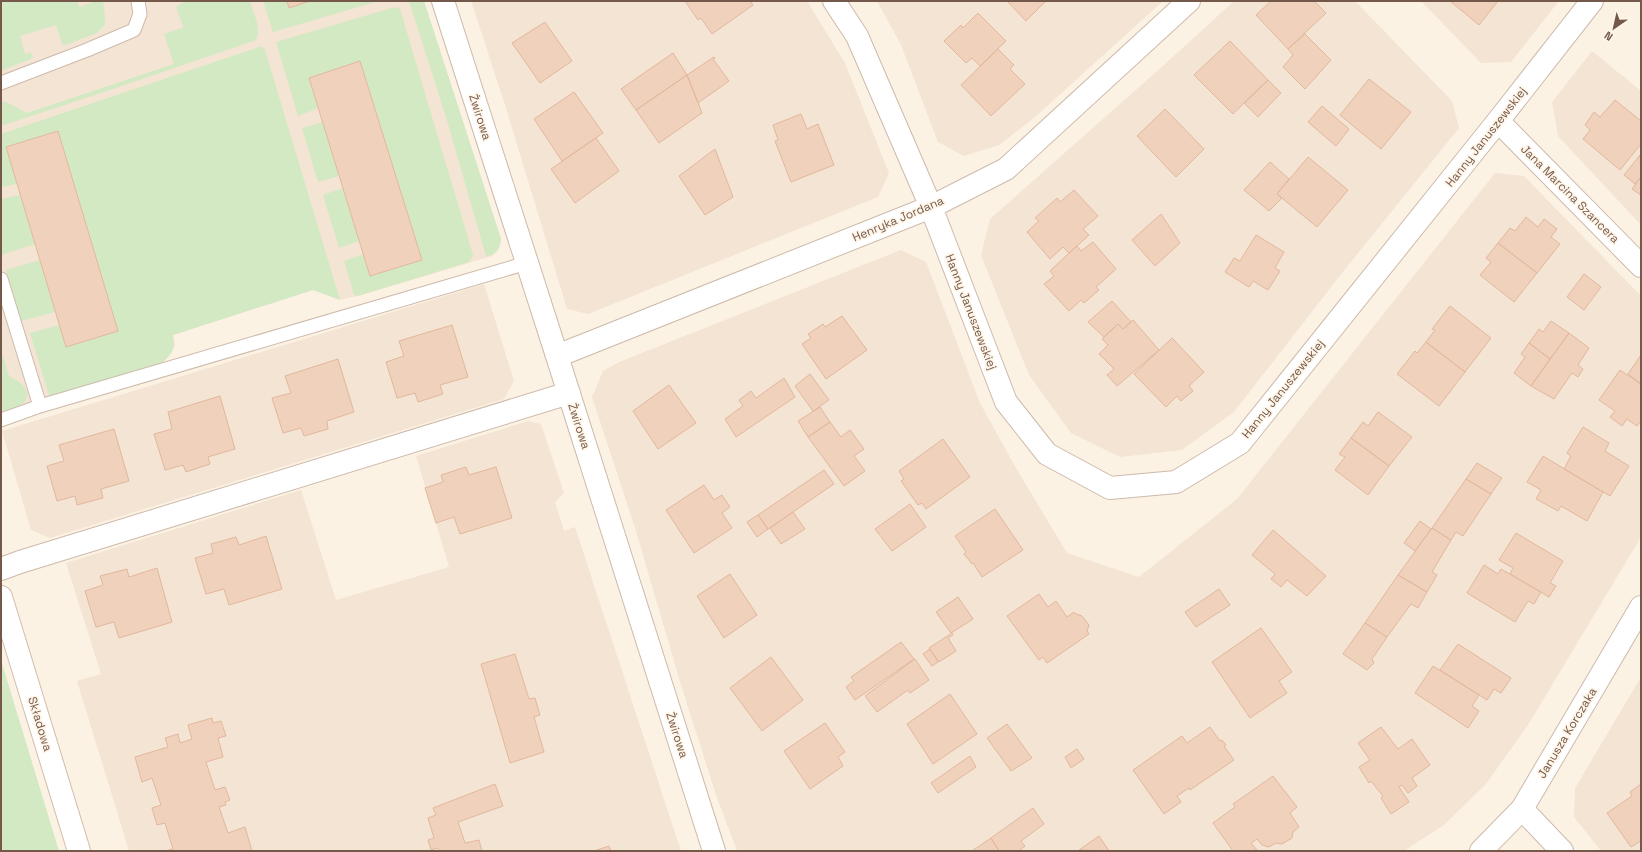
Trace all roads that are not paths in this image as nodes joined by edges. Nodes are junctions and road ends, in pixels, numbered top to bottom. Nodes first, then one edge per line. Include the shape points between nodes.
1 (138, 1) edge
2 (443, 1) edge
3 (834, 1) edge
4 (1189, 1) edge
5 (1592, 1) edge
6 (1, 83) edge
7 (1498, 121) junction
8 (931, 207) junction
9 (527, 264) junction
10 (1641, 266) edge
11 (1, 279) edge
12 (557, 356) junction
13 (569, 393) junction
14 (40, 406) junction
15 (1, 420) edge
16 (1, 569) edge
17 (1, 597) edge
18 (1641, 607) edge
19 (1522, 809) junction
20 (78, 851) edge
21 (714, 851) edge
22 (1481, 851) edge
23 (1562, 851) edge

1 - 6 lane via 140,14 134,30
2 - 9 street, Żwirowa
3 - 8 street, Hanny Januszewskiej via 857,36
4 - 8 street, Henryka Jordana via 1006,169
5 - 7 street, Hanny Januszewskiej
7 - 8 street, Hanny Januszewskiej via 1240,442 1176,482 1110,488 1047,454 1006,402
7 - 10 street, Jana Marcina Szancera
8 - 12 street, Henryka Jordana
9 - 12 street, Żwirowa
9 - 14 lane
11 - 14 lane
12 - 13 street, Żwirowa
13 - 16 street
13 - 21 street, Żwirowa
14 - 15 lane
17 - 20 street, Składowa
18 - 19 street, Janusza Korczaka
19 - 22 street, Janusza Korczaka
19 - 23 street

